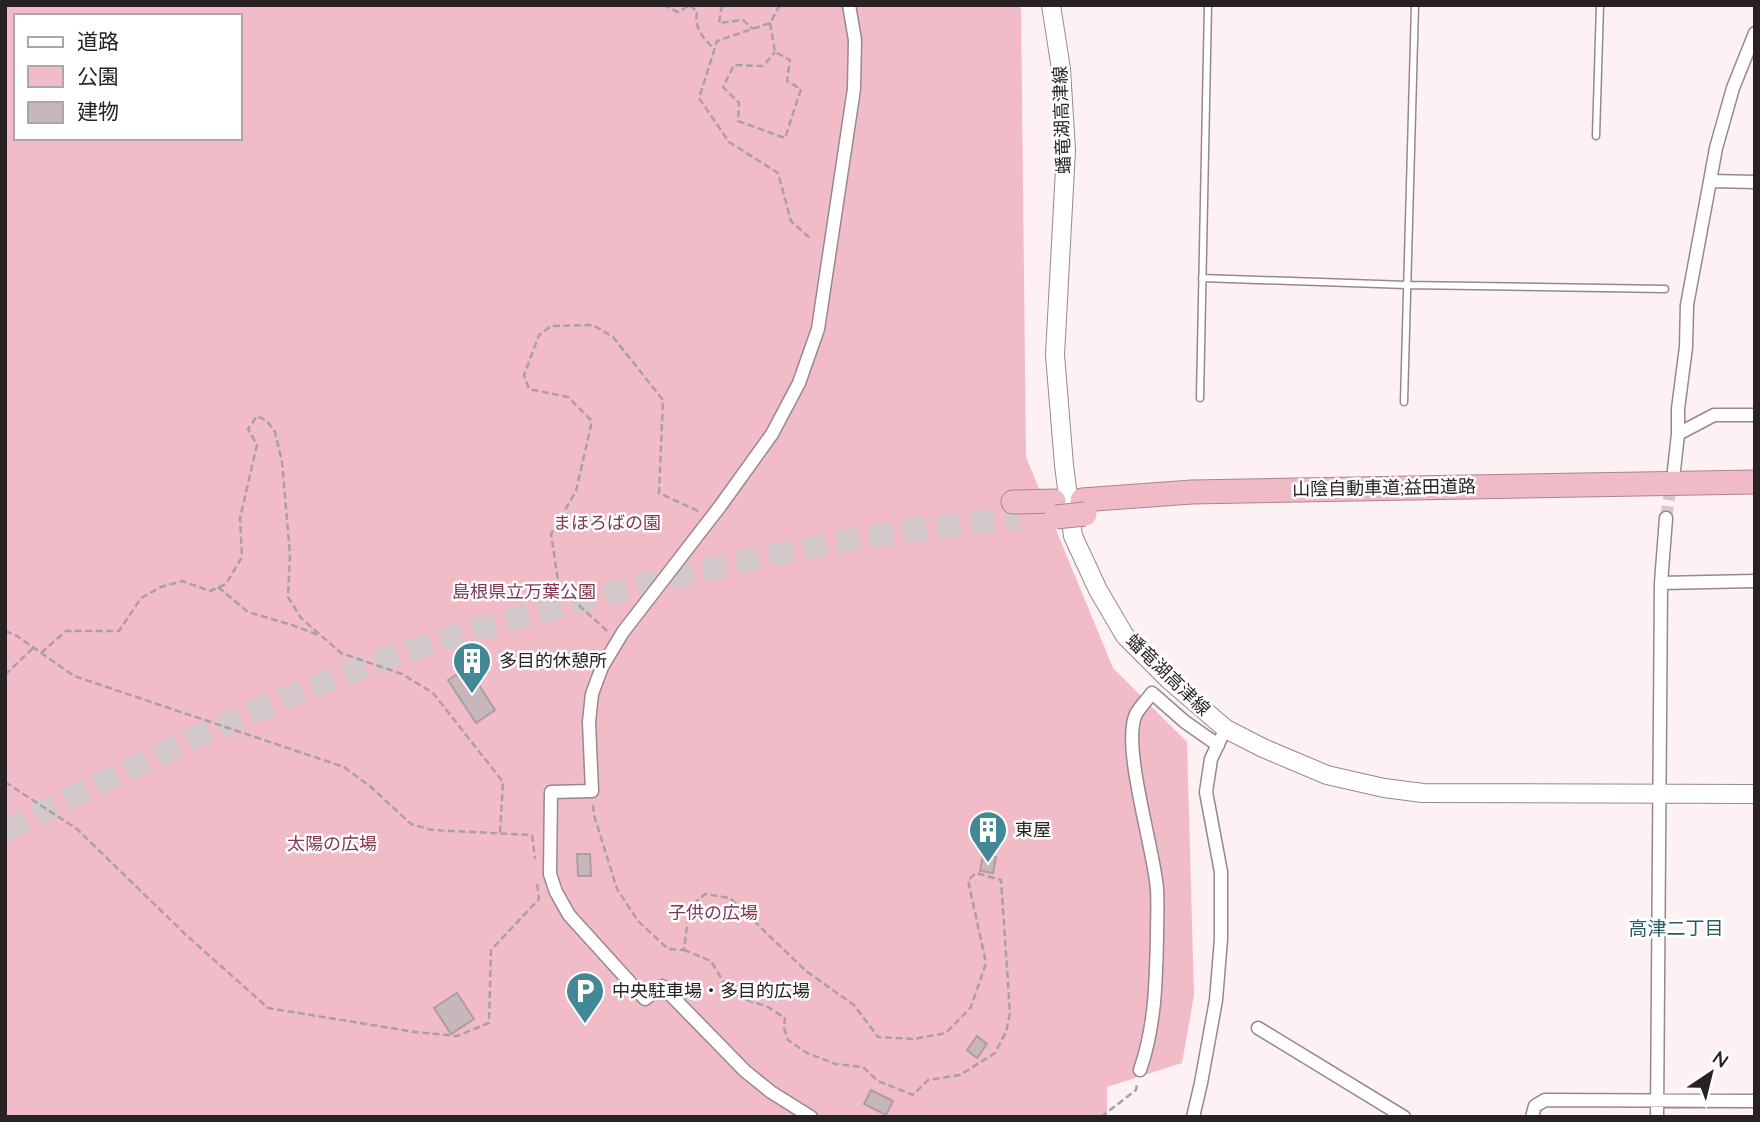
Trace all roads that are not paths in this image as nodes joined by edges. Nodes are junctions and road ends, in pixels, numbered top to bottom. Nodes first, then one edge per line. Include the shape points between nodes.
1 (849, 5) edge
2 (1051, 5) edge
3 (1208, 5) edge
4 (1415, 5) edge
5 (1600, 5) edge
6 (1755, 33) edge
7 (1596, 136) dead end
8 (1710, 181) junction
9 (1755, 182) edge
10 (1202, 278) junction
11 (1407, 285) junction
12 (1665, 289) dead end
13 (1200, 398) dead end
14 (1404, 402) dead end
15 (1755, 415) edge
16 (1678, 434) junction
17 (1674, 470) tunnel mouth
18 (1755, 482) edge
19 (1755, 495) edge
20 (1084, 507) junction
21 (1016, 510) tunnel mouth
22 (1666, 518) tunnel mouth
23 (1755, 581) edge
24 (1661, 583) junction
25 (1222, 737) junction
26 (1660, 794) junction
27 (1755, 794) edge
28 (1258, 1028) dead end
29 (1140, 1070) road end
30 (1658, 1100) junction
31 (1755, 1101) edge
32 (811, 1117) edge
33 (1193, 1117) edge
34 (1404, 1117) edge
35 (1532, 1117) edge
36 (1657, 1117) edge

1 - 32 street via 855,40 854,89 818,329 799,383 772,434 623,632 602,667 592,694 589,722 592,791 551,792 550,874 569,915 645,999 662,986 745,1071
2 - 25 main road, 蟠竜湖高津線 via 1066,150 1055,355 1073,536 1125,636
3 - 10 lane
4 - 11 lane
5 - 7 lane
6 - 8 street via 1733,88
8 - 9 street
8 - 16 street via 1688,305
10 - 11 lane
10 - 13 lane
11 - 12 lane
11 - 14 lane
15 - 16 street via 1714,415
16 - 17 street
18 - 20 highway, 山陰自動車道;益田道路 via 1192,492
19 - 20 highway, 山陰自動車道;益田道路
20 - 21 highway, 山陰自動車道;益田道路
22 - 24 street
23 - 24 street
24 - 26 street
25 - 26 main road, 蟠竜湖高津線 via 1263,748 1327,775 1384,788 1423,793
25 - 29 street via 1185,722 1152,693 1135,715 1133,759 1157,891 1154,1006
25 - 33 street via 1210,759 1206,792 1222,872 1221,939 1216,1000
26 - 27 main road, 蟠竜湖高津線
26 - 30 street
28 - 34 street
30 - 31 street
30 - 35 street via 1545,1100 1535,1106
30 - 36 street

